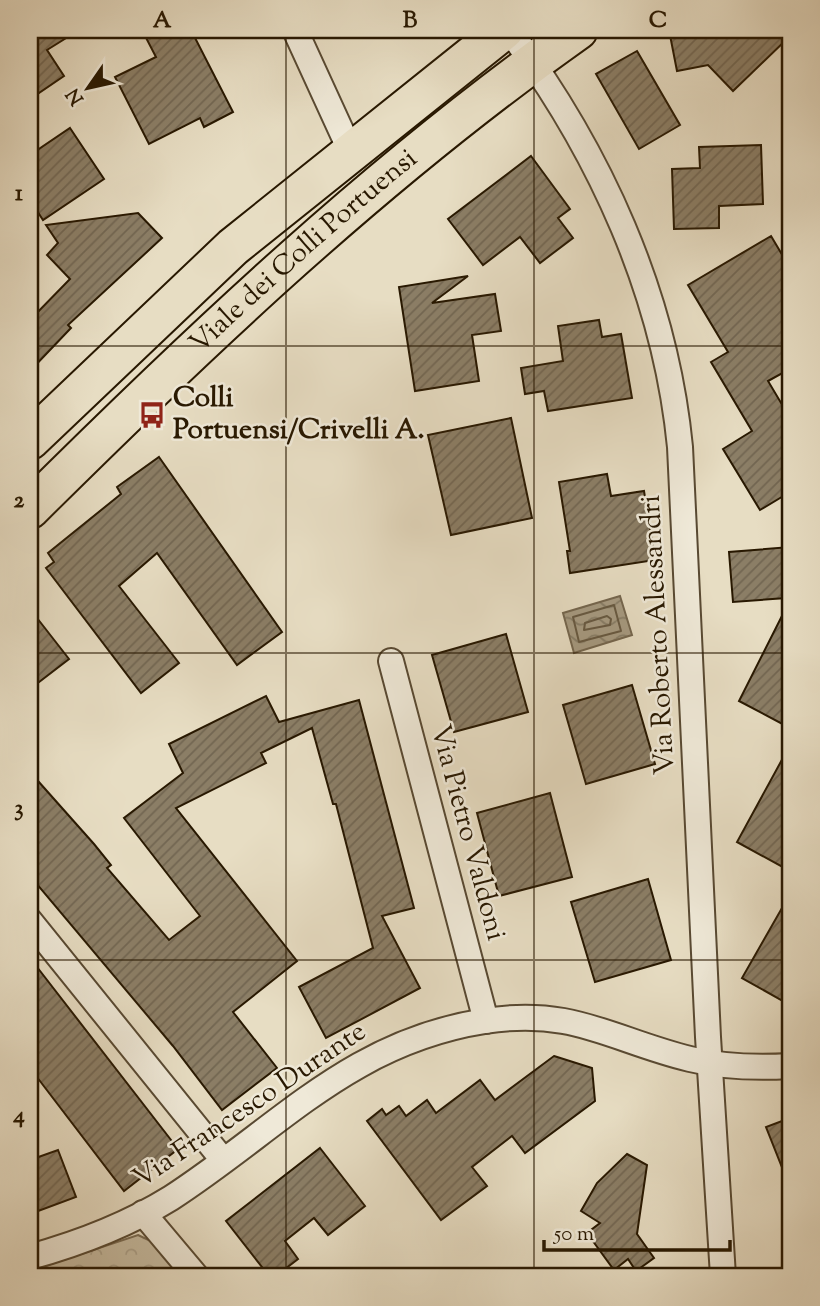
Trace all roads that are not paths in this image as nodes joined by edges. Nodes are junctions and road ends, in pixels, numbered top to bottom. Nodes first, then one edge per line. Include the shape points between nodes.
1 (507, 30) edge
2 (578, 30) edge
3 (297, 35) edge
4 (533, 62) junction
5 (350, 150) junction
6 (30, 440) edge
7 (35, 492) edge
8 (391, 661) dead end
9 (30, 921) edge
10 (486, 1021) junction
11 (710, 1064) junction
12 (790, 1066) edge
13 (223, 1160) junction
14 (143, 1213) junction
15 (30, 1258) edge
16 (196, 1276) edge
17 (723, 1276) edge

1 - 4 street, Via Roberto Alessandri
1 - 5 main road, Viale dei Colli Portuensi
2 - 4 main road, Viale dei Colli Portuensi
3 - 5 street
4 - 7 main road, Viale dei Colli Portuensi via 264,284
4 - 11 street, Via Roberto Alessandri via 579,134 609,194 652,307 674,388
5 - 6 main road, Viale dei Colli Portuensi via 233,247
8 - 10 street, Via Pietro Valdoni
9 - 13 street
10 - 11 street, Via Francesco Durante via 536,1017 571,1021
10 - 13 street, Via Francesco Durante via 414,1038 380,1052 314,1092
11 - 12 street, Via Francesco Durante
11 - 17 street, Via Roberto Alessandri
13 - 14 street, Via Francesco Durante
14 - 15 street, Via Francesco Durante
14 - 16 street

